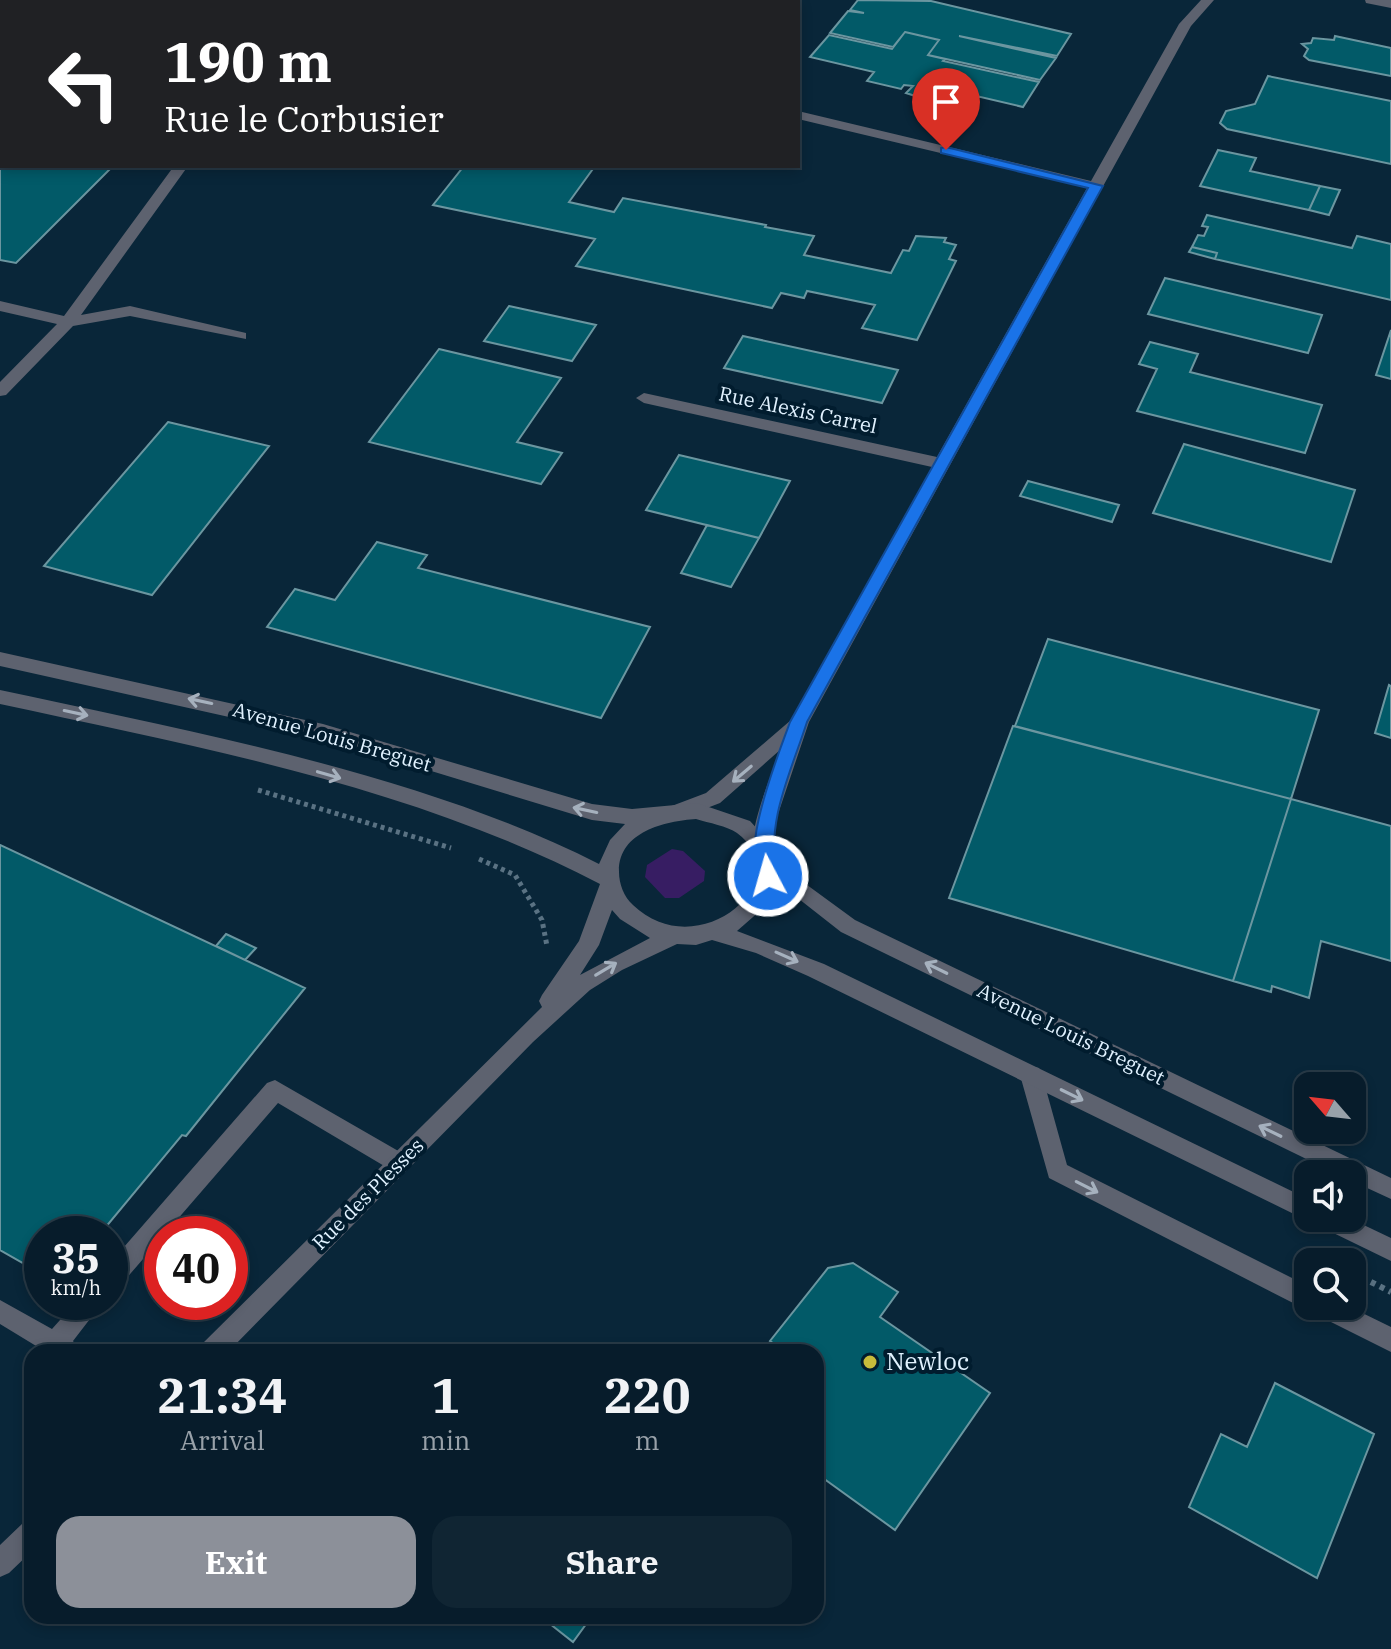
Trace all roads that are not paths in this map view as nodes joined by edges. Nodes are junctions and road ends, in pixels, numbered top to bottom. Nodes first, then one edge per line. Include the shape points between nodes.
1 (1208, 0) edge
2 (1371, 0) edge
3 (1391, 4) edge
4 (800, 115) edge
5 (180, 168) edge
6 (1096, 186) junction
7 (0, 306) edge
8 (68, 322) junction
9 (240, 336) dead end
10 (0, 391) edge
11 (644, 398) dead end
12 (943, 464) junction
13 (0, 659) edge
14 (0, 697) edge
15 (799, 722) junction
16 (669, 813) junction
17 (764, 853) junction
18 (610, 883) junction
19 (713, 932) junction
20 (676, 935) junction
21 (525, 1036) junction
22 (1031, 1075) junction
23 (399, 1163) junction
24 (1391, 1189) edge
25 (1294, 1203) edge
26 (1354, 1232) edge
27 (1391, 1250) edge
28 (128, 1259) edge
29 (1294, 1291) edge
30 (0, 1311) edge
31 (80, 1320) edge
32 (1352, 1320) edge
33 (1391, 1340) edge
34 (55, 1344) edge
35 (65, 1344) edge
36 (219, 1344) edge
37 (24, 1540) edge
38 (0, 1564) edge

1 - 6 street via 1185,24
2 - 3 street
4 - 6 street
5 - 8 street
6 - 12 street
7 - 8 street
8 - 9 street via 130,311
8 - 10 street
11 - 12 street, Rue Alexis Carrel
12 - 15 street
16 -> 13 street, Avenue Louis Breguet via 632,817 592,812 309,728
14 -> 18 street, Avenue Louis Breguet via 203,742 443,808 509,829
15 -> 16 street via 713,798
15 - 17 street via 768,814
16 - 17 street via 717,815 750,834
16 - 18 street via 639,824 622,840 611,858
17 - 19 street via 768,876 763,894 735,924
24 -> 17 street, Avenue Louis Breguet via 848,926 806,895
18 - 20 street via 619,904 634,919
18 - 21 street, Rue des Plesses via 588,945
19 - 20 street
19 -> 22 street via 816,970
21 -> 20 street, Rue des Plesses via 582,984
21 - 23 street, Rue des Plesses
22 -> 25 street
22 -> 29 street via 1057,1171
23 - 28 street via 275,1090
23 - 36 street, Rue des Plesses
26 - 27 street
30 - 34 street
31 - 35 street
32 - 33 street
37 - 38 street

